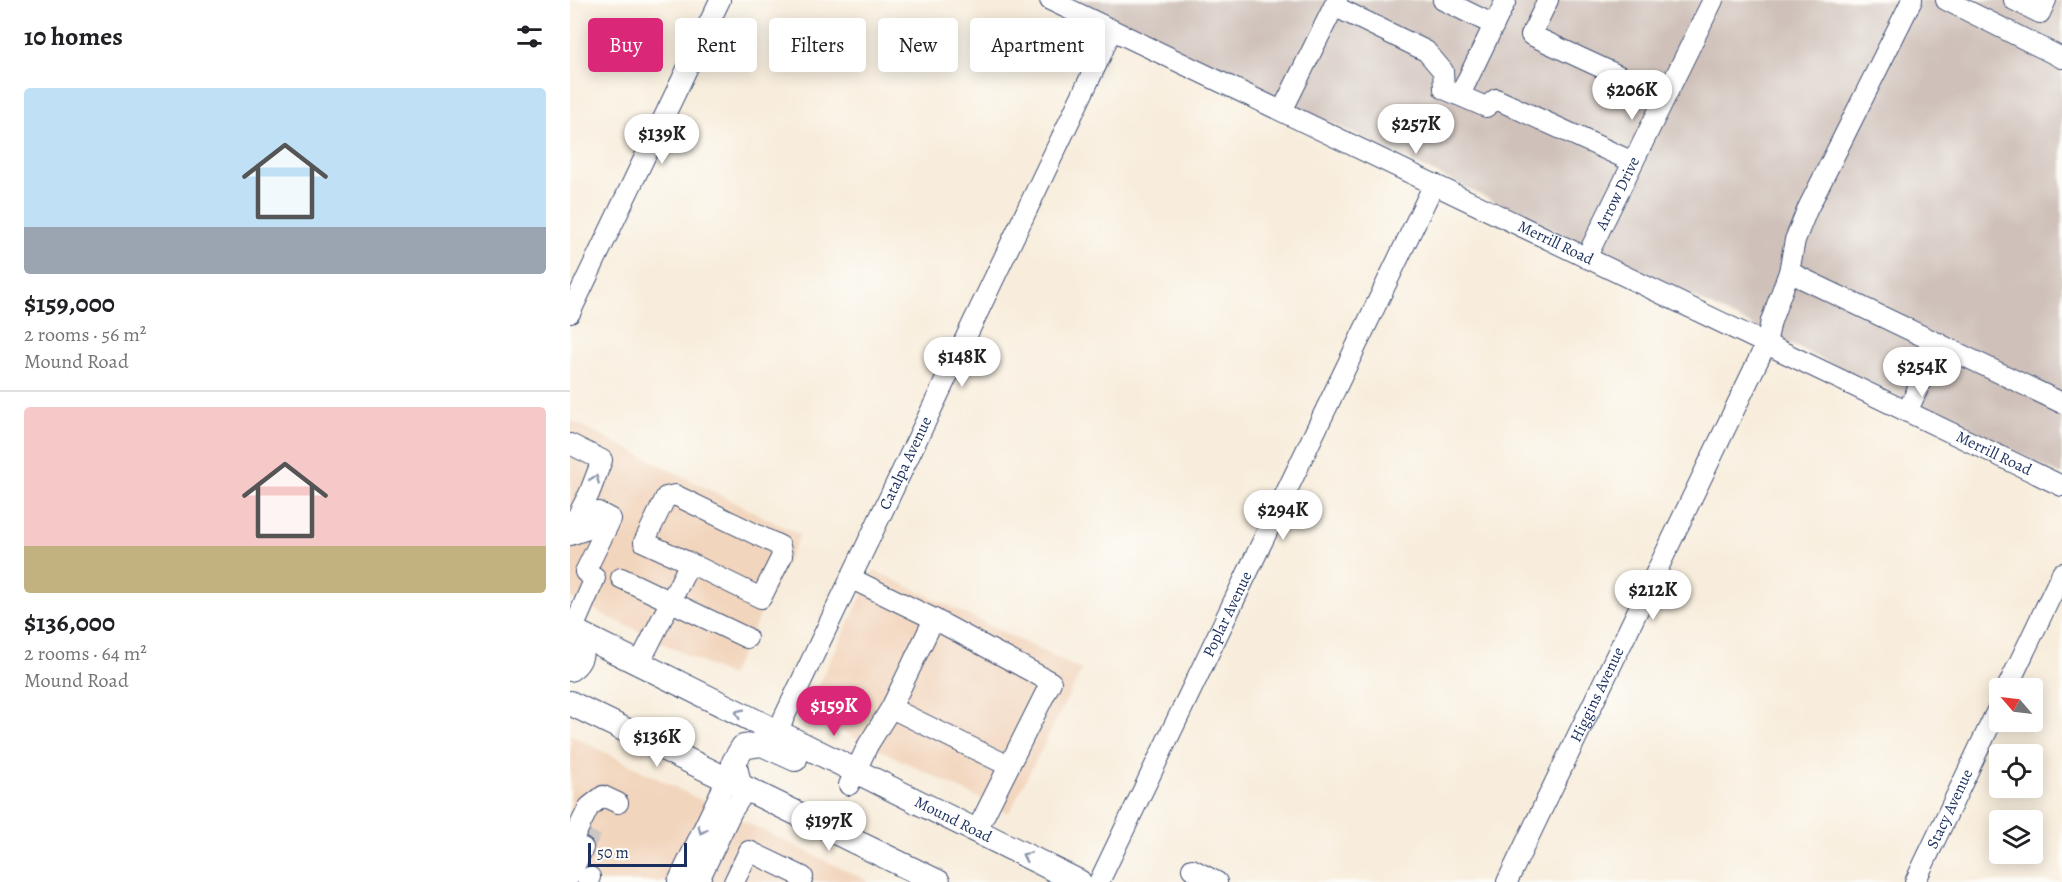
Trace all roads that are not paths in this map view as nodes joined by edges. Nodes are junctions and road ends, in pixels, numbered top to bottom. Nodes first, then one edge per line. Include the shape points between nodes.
1 (720, 0) edge
2 (1050, 0) edge
3 (1443, 0) edge
4 (1506, 0) edge
5 (1548, 0) edge
6 (1713, 0) edge
7 (1912, 0) edge
8 (1946, 0) edge
9 (2014, 0) edge
10 (2046, 0) edge
11 (1335, 3) edge
12 (1494, 25) junction
13 (1111, 30) junction
14 (2062, 58) edge
15 (1460, 95) junction
16 (1665, 97) junction
17 (1282, 111) junction
18 (1633, 162) junction
19 (1434, 184) junction
20 (1586, 258) junction
21 (1789, 272) junction
22 (570, 313) edge
23 (1939, 343) junction
24 (1766, 344) junction
25 (2062, 403) edge
26 (1907, 412) junction
27 (570, 444) edge
28 (2062, 486) edge
29 (570, 530) edge
30 (570, 535) edge
31 (690, 563) junction
32 (2062, 573) edge
33 (621, 578) dead end
34 (850, 578) junction
35 (671, 602) junction
36 (934, 619) junction
37 (571, 630) edge
38 (747, 638) dead end
39 (639, 664) junction
40 (570, 669) edge
41 (2012, 678) edge
42 (570, 702) edge
43 (891, 708) junction
44 (1989, 727) edge
45 (777, 732) junction
46 (1009, 766) junction
47 (853, 779) junction
48 (738, 784) junction
49 (976, 832) junction
50 (579, 843) tunnel mouth
51 (1192, 869) dead end
52 (580, 876) edge
53 (678, 882) edge
54 (698, 882) edge
55 (734, 882) edge
56 (801, 882) edge
57 (938, 882) edge
58 (1079, 882) edge
59 (1099, 882) edge
60 (1217, 882) edge
61 (1507, 882) edge
62 (1914, 882) edge

1 - 22 street
2 - 13 street, Merrill Road
3 - 12 street
4 - 12 street
5 - 16 street via 1531,35
6 - 16 street, Arrow Drive
7 - 21 street, Higgins Avenue via 1807,210 1795,240
8 - 14 street
9 - 10 street via 2040,13
11 - 15 street via 1426,51 1443,71 1444,89
11 - 17 street
12 - 15 street
13 - 17 street, Merrill Road
13 - 34 street, Catalpa Avenue
15 - 18 street via 1486,106 1496,99
16 - 18 street, Arrow Drive
17 - 19 street, Merrill Road
18 - 20 street, Arrow Drive
19 - 20 street, Merrill Road
19 - 59 street, Poplar Avenue
20 - 24 street, Merrill Road
21 - 23 street
21 - 24 street, Higgins Avenue via 1770,321
23 - 25 street
23 - 26 street
24 - 26 street, Merrill Road
24 - 61 street, Higgins Avenue
26 - 28 street, Merrill Road
29 -> 27 street via 602,460
30 - 37 street via 588,529 598,512 611,519 585,572 595,578
31 - 31 street via 761,598 782,556 780,546 675,495 666,497 644,542
31 - 35 street
32 - 41 street
33 - 35 street
34 - 36 street
34 - 45 street, Catalpa Avenue
35 - 38 street
35 - 39 street
36 - 43 street
36 - 46 street via 1051,682
37 - 39 main road
37 - 40 main road via 581,647 580,658
45 -> 39 main road
42 - 48 main road
43 - 46 street
43 - 47 street
44 - 62 street, Stacy Avenue
45 - 47 main road
46 - 49 street
47 - 48 main road via 754,743 742,747 737,754
47 - 49 main road, Mound Road via 909,814 941,814
48 -> 53 street
48 - 54 street via 732,811
48 - 57 main road
58 -> 49 main road, Mound Road
50 - 52 street
51 - 60 street
55 - 56 street via 749,851 803,877

